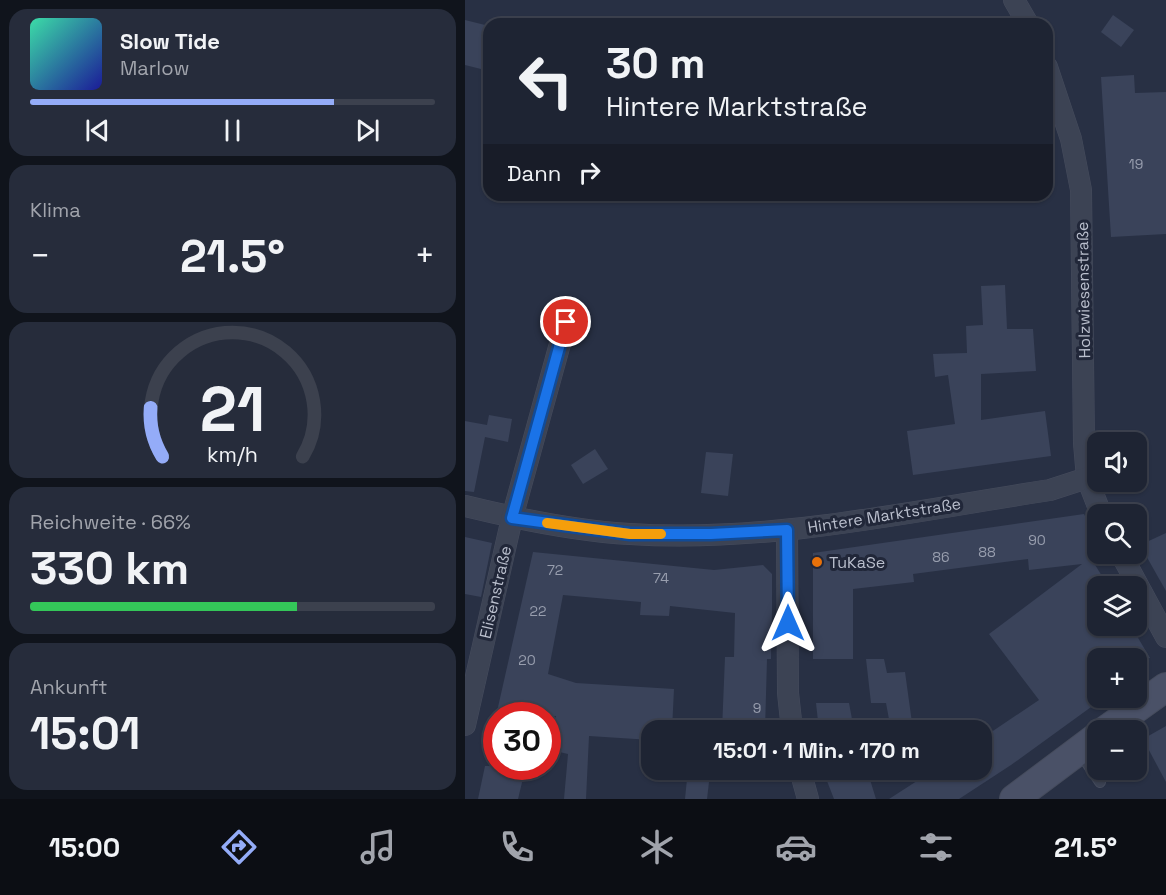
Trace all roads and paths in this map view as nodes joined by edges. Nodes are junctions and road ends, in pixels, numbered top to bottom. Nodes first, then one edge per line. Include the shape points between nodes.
1 (1014, 0) edge
2 (1024, 18) edge
3 (1053, 85) edge
4 (566, 322) dead end
5 (1087, 478) joint
6 (465, 506) edge
7 (512, 518) junction
8 (787, 530) junction
9 (1126, 564) edge
10 (1166, 637) edge
11 (1166, 687) edge
12 (791, 720) edge
13 (1120, 720) edge
14 (465, 725) edge
15 (1087, 744) edge
16 (803, 780) edge
17 (808, 799) edge
18 (1014, 799) edge

1 - 2 street
3 - 5 street, Holzwiesenstraße via 1071,139 1081,190
4 - 7 street, Elisenstraße
5 - 8 street, Hintere Marktstraße via 1050,490
6 - 7 street, Hintere Marktstraße
7 - 8 street, Hintere Marktstraße via 630,534
7 - 14 street, Elisenstraße
8 - 12 street
9 - 10 street
11 - 13 main road
15 - 18 main road
16 - 17 street

